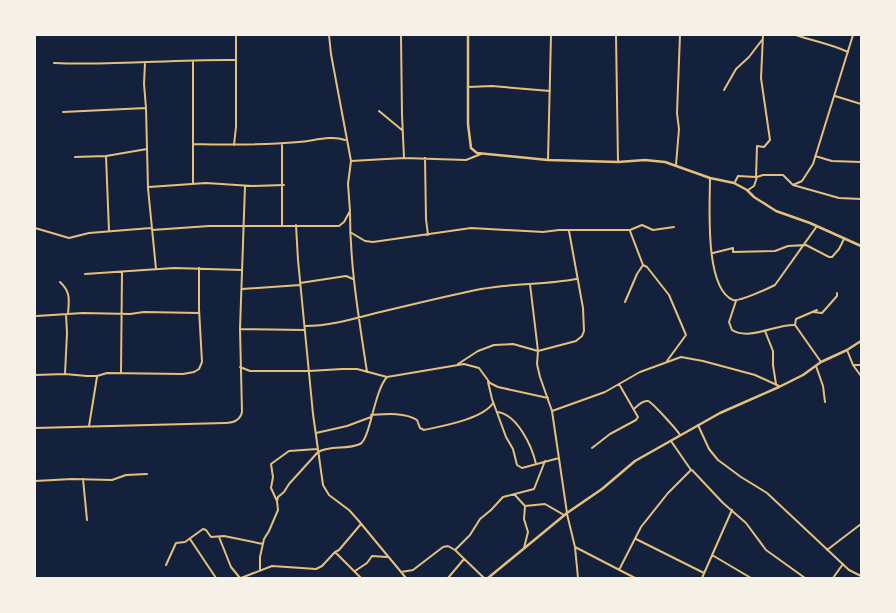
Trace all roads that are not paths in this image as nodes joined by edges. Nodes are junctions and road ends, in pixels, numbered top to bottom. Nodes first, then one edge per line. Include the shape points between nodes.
1 (236, 35) edge
2 (329, 35) edge
3 (401, 35) edge
4 (468, 35) edge
5 (551, 35) edge
6 (616, 35) edge
7 (680, 35) edge
8 (796, 35) edge
9 (854, 35) edge
10 (763, 37) edge
11 (848, 52) junction
12 (193, 60) junction
13 (235, 60) junction
14 (54, 62) dead end
15 (145, 63) junction
16 (468, 87) junction
17 (724, 90) dead end
18 (550, 91) junction
19 (834, 96) junction
20 (861, 104) edge
21 (146, 108) junction
22 (379, 111) dead end
23 (62, 112) dead end
24 (403, 132) junction
25 (346, 140) junction
26 (282, 143) junction
27 (193, 144) junction
28 (234, 145) junction
29 (147, 149) junction
30 (482, 154) junction
31 (106, 156) junction
32 (815, 156) junction
33 (75, 157) dead end
34 (404, 158) junction
35 (425, 158) junction
36 (548, 160) junction
37 (351, 162) junction
38 (618, 162) junction
39 (861, 162) edge
40 (676, 165) junction
41 (710, 178) junction
42 (756, 178) junction
43 (192, 183) junction
44 (734, 183) junction
45 (284, 185) junction
46 (793, 185) junction
47 (245, 186) junction
48 (148, 188) junction
49 (747, 190) junction
50 (861, 199) edge
51 (350, 211) junction
52 (282, 225) junction
53 (296, 225) junction
54 (817, 226) junction
55 (243, 227) junction
56 (674, 227) dead end
57 (35, 228) edge
58 (152, 229) junction
59 (568, 230) junction
60 (630, 230) junction
61 (109, 232) junction
62 (350, 232) junction
63 (428, 235) junction
64 (844, 239) junction
65 (803, 246) junction
66 (861, 246) edge
67 (712, 253) junction
68 (643, 265) junction
69 (199, 268) junction
70 (156, 269) junction
71 (242, 270) junction
72 (122, 272) junction
73 (85, 274) dead end
74 (353, 279) junction
75 (576, 279) junction
76 (60, 282) dead end
77 (300, 284) junction
78 (530, 284) junction
79 (242, 289) junction
80 (836, 293) dead end
81 (736, 301) junction
82 (625, 302) dead end
83 (817, 310) dead end
84 (812, 312) junction
85 (199, 313) junction
86 (67, 314) junction
87 (123, 314) junction
88 (37, 316) dead end
89 (358, 318) junction
90 (795, 325) junction
91 (305, 328) junction
92 (240, 330) junction
93 (764, 330) junction
94 (861, 342) edge
95 (847, 350) junction
96 (538, 351) junction
97 (667, 361) junction
98 (821, 362) junction
99 (457, 365) junction
100 (853, 365) junction
101 (861, 365) edge
102 (816, 366) junction
103 (240, 367) junction
104 (309, 371) junction
105 (367, 372) junction
106 (121, 373) junction
107 (35, 374) edge
108 (65, 374) junction
109 (97, 376) junction
110 (861, 376) edge
111 (387, 377) junction
112 (488, 380) junction
113 (619, 384) junction
114 (776, 384) junction
115 (779, 387) junction
116 (548, 398) junction
117 (826, 402) dead end
118 (493, 403) junction
119 (634, 408) junction
120 (552, 411) junction
121 (497, 412) junction
122 (371, 416) junction
123 (698, 425) junction
124 (89, 426) junction
125 (35, 428) edge
126 (316, 433) junction
127 (680, 435) junction
128 (670, 441) junction
129 (592, 448) dead end
130 (318, 451) junction
131 (559, 458) junction
132 (545, 462) junction
133 (536, 464) junction
134 (691, 470) junction
135 (147, 474) dead end
136 (84, 479) junction
137 (35, 482) edge
138 (514, 493) junction
139 (277, 501) junction
140 (525, 506) junction
141 (732, 510) junction
142 (566, 514) junction
143 (87, 520) dead end
144 (361, 524) junction
145 (861, 524) edge
146 (219, 536) junction
147 (190, 539) junction
148 (636, 539) junction
149 (263, 544) junction
150 (574, 547) junction
151 (455, 550) junction
152 (522, 550) junction
153 (827, 550) junction
154 (335, 552) junction
155 (711, 555) junction
156 (388, 557) junction
157 (465, 559) junction
158 (843, 564) junction
159 (166, 565) dead end
160 (260, 570) junction
161 (619, 570) junction
162 (355, 571) junction
163 (401, 572) junction
164 (254, 573) junction
165 (704, 573) junction
166 (861, 576) edge
167 (216, 578) edge
168 (240, 578) edge
169 (255, 578) edge
170 (361, 578) edge
171 (406, 578) edge
172 (448, 578) edge
173 (484, 578) edge
174 (488, 578) edge
175 (578, 578) edge
176 (635, 578) edge
177 (702, 578) edge
178 (751, 578) edge
179 (761, 578) edge
180 (770, 578) edge
181 (805, 578) edge
182 (834, 578) edge

1 - 13 street
2 - 25 street
3 - 24 street
4 - 16 street
5 - 18 street
6 - 38 street
7 - 40 street
8 - 11 street
9 - 11 street
10 - 17 street via 757,48 736,69
10 - 42 street via 761,78 770,140 764,147 758,146
11 - 19 street
12 - 13 street
12 - 15 street
12 - 27 street
13 - 28 street
14 - 15 street via 88,65
15 - 21 street
16 - 18 street
16 - 30 street via 470,143 474,152
18 - 36 street
19 - 20 street
19 - 32 street
21 - 23 street
21 - 29 street
22 - 24 street
24 - 34 street
25 - 26 street
25 - 37 street
26 - 28 street
26 - 45 street
27 - 28 street
27 - 43 street
29 - 31 street
29 - 48 street
30 - 35 street via 466,160
30 - 36 street
31 - 33 street
31 - 61 street
32 - 39 street via 832,161
32 - 46 street via 806,176
34 - 35 street
34 - 37 street
35 - 63 street
36 - 38 street
37 - 51 street via 348,184
38 - 40 street via 646,160
40 - 41 street
41 - 44 street
41 - 67 street
42 - 44 street via 738,176
42 - 46 street via 783,175
42 - 49 street via 754,186
43 - 47 street
43 - 48 street
44 - 49 street
45 - 47 street
45 - 52 street
46 - 50 street via 839,198
47 - 55 street
48 - 58 street
49 - 54 street via 776,211
51 - 53 street via 339,226
51 - 62 street
52 - 53 street
52 - 55 street
53 - 77 street
54 - 64 street
54 - 65 street
55 - 58 street
55 - 71 street
56 - 60 street via 653,230 642,225
57 - 61 street via 69,238
58 - 61 street
58 - 70 street
59 - 60 street
59 - 63 street via 528,232 471,228
59 - 75 street
60 - 68 street
62 - 63 street via 373,242
62 - 74 street
64 - 65 street via 829,258
64 - 66 street
65 - 67 street via 744,252 733,252 733,248
65 - 81 street via 775,284
67 - 81 street via 721,289
68 - 82 street
68 - 97 street via 648,267 669,296 686,335
69 - 70 street
69 - 71 street
69 - 85 street
70 - 72 street
71 - 79 street
72 - 73 street
72 - 87 street
74 - 77 street via 346,276
74 - 89 street
75 - 78 street
75 - 96 street via 583,308 582,336
76 - 86 street via 68,293
77 - 79 street
77 - 91 street
78 - 89 street via 478,289
78 - 96 street
79 - 92 street
80 - 84 street via 837,296 822,313
81 - 93 street via 729,320 732,330 742,333
83 - 84 street
84 - 90 street via 796,319
85 - 87 street
85 - 106 street via 202,362 194,372
86 - 87 street
86 - 88 street
86 - 108 street
87 - 106 street
89 - 91 street
89 - 105 street
90 - 93 street
90 - 98 street
91 - 92 street
91 - 104 street
92 - 103 street
93 - 114 street via 773,351
94 - 95 street
95 - 98 street
95 - 100 street
96 - 99 street via 513,344 494,345
96 - 116 street via 537,364
97 - 113 street
97 - 114 street via 681,357 703,361
98 - 102 street
99 - 111 street
99 - 112 street via 479,368
100 - 101 street
100 - 110 street
102 - 115 street
102 - 117 street
103 - 104 street via 250,371
103 - 124 street via 241,415 233,423
104 - 105 street via 342,368
104 - 126 street
105 - 111 street
106 - 109 street
107 - 108 street
108 - 109 street
109 - 124 street
111 - 122 street
112 - 116 street via 498,387
112 - 118 street
113 - 119 street
113 - 120 street
114 - 115 street
115 - 123 street
116 - 120 street
118 - 121 street
118 - 122 street via 480,414 424,430 411,416
119 - 127 street via 647,400
119 - 129 street via 636,420
120 - 131 street
121 - 133 street via 507,414 514,421 531,446
121 - 133 street via 517,465 522,468
122 - 126 street
122 - 130 street via 370,429 362,444
123 - 127 street
123 - 153 street via 718,460 767,493
124 - 125 street
126 - 130 street
127 - 128 street
128 - 134 street
128 - 142 street via 635,461
130 - 139 street
130 - 139 street via 289,451 272,463 271,488
130 - 144 street via 323,485
131 - 132 street
131 - 142 street
132 - 133 street
132 - 138 street via 534,489
134 - 141 street
134 - 148 street via 659,504
135 - 136 street via 126,475 112,480
136 - 137 street
136 - 143 street
138 - 140 street
138 - 151 street via 503,497 480,519
139 - 149 street via 278,510
140 - 142 street via 545,504
140 - 152 street via 528,532
141 - 155 street
141 - 181 street via 766,550
142 - 150 street
142 - 152 street
144 - 154 street
144 - 156 street
145 - 153 street
146 - 147 street via 211,537 203,529
146 - 149 street
146 - 168 street via 231,567
147 - 159 street via 175,545
147 - 167 street
148 - 161 street
148 - 165 street
149 - 160 street
150 - 161 street
150 - 175 street
151 - 157 street
151 - 163 street via 443,547 413,570
152 - 174 street
153 - 158 street
154 - 160 street via 316,569 272,566
154 - 162 street
155 - 165 street
155 - 178 street
156 - 162 street via 374,555
156 - 163 street
157 - 172 street
157 - 173 street
158 - 166 street
158 - 182 street
160 - 164 street
161 - 176 street
162 - 170 street
163 - 171 street
164 - 168 street
164 - 169 street
165 - 177 street
179 - 180 street

